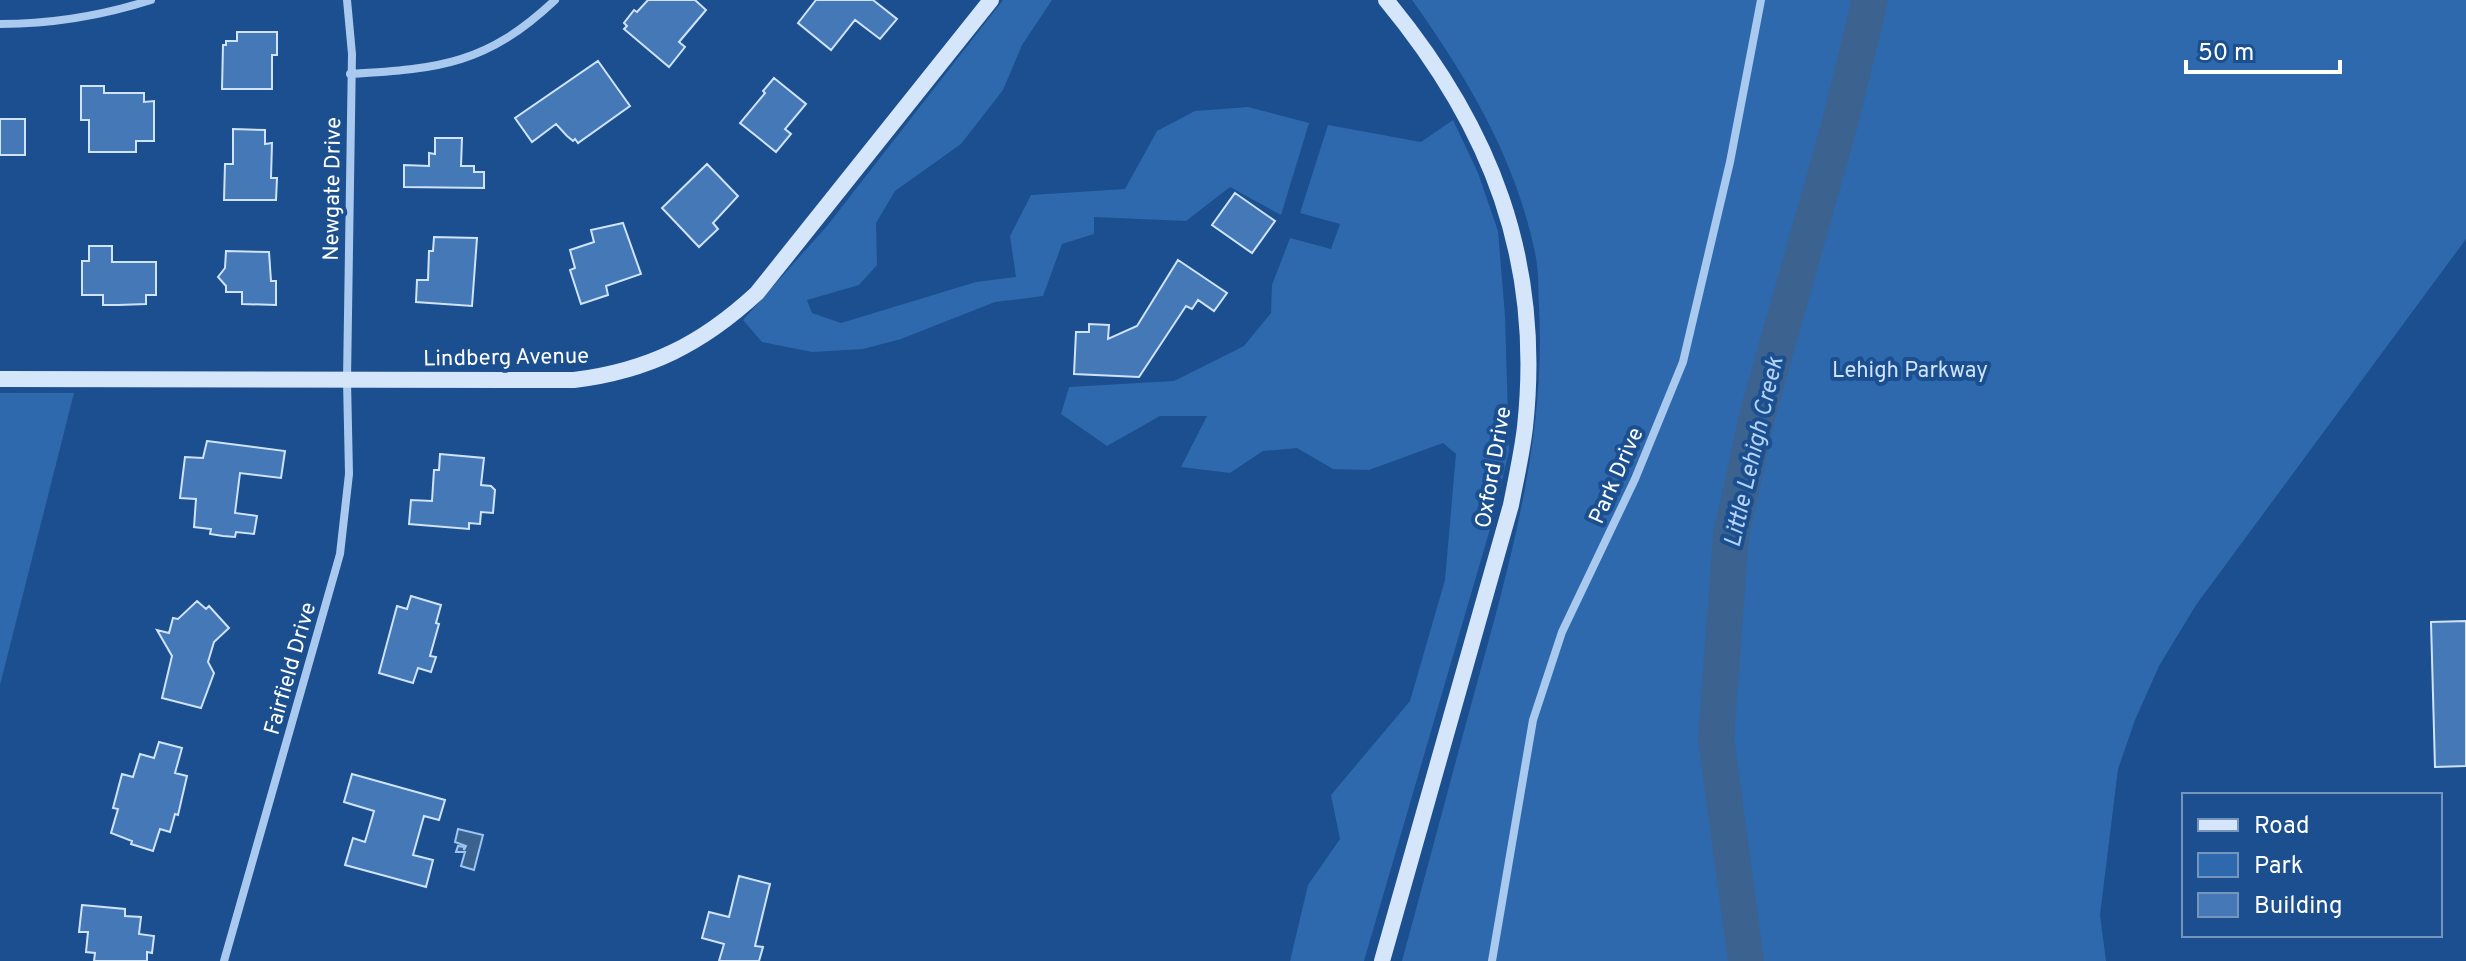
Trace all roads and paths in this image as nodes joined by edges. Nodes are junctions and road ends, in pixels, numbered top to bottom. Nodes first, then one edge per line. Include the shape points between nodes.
1 (151, 0) edge
2 (347, 0) edge
3 (555, 0) edge
4 (991, 0) edge
5 (1386, 0) edge
6 (1761, 0) edge
7 (0, 24) edge
8 (350, 74) junction
9 (0, 379) edge
10 (347, 380) junction
11 (224, 961) edge
12 (1382, 961) edge
13 (1492, 961) edge

1 - 7 street via 66,21
2 - 8 street, Newgate Drive
3 - 8 street via 529,24 477,55 418,70
4 - 10 street, Lindberg Avenue via 757,293 685,347 638,368 574,380
5 - 12 street, Oxford Drive via 1450,86 1496,179 1521,273 1529,375 1511,505
6 - 13 street, Park Drive via 1683,362 1635,479 1562,632 1537,706
8 - 10 street, Newgate Drive
9 - 10 street, Lindberg Avenue
10 - 11 street, Fairfield Drive via 349,474 340,554

